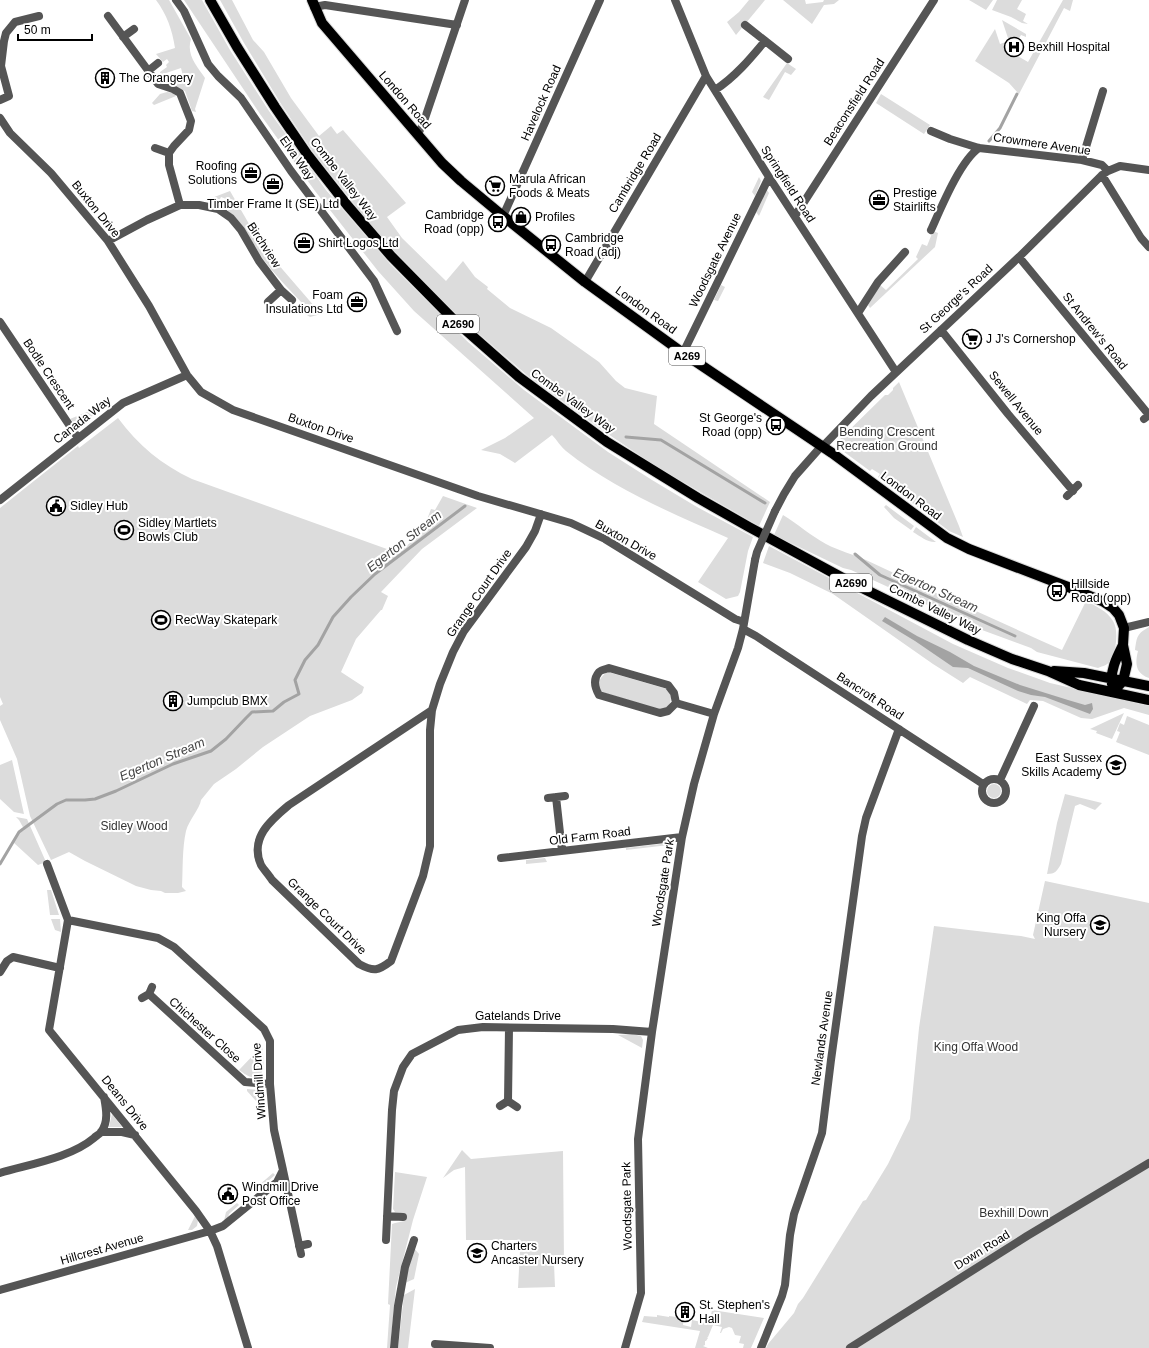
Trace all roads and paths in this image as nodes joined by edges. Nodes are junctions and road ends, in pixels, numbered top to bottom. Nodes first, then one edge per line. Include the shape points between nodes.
1 (176, 0) edge
2 (210, 0) edge
3 (465, 0) edge
4 (600, 0) edge
5 (675, 0) edge
6 (934, 0) edge
7 (313, 4) edge
8 (39, 16) dead end
9 (108, 16) dead end
10 (457, 25) junction
11 (745, 25) dead end
12 (134, 29) dead end
13 (123, 37) junction
14 (765, 40) junction
15 (788, 59) dead end
16 (158, 63) dead end
17 (148, 71) junction
18 (706, 76) junction
19 (715, 90) junction
20 (1103, 91) dead end
21 (0, 100) edge
22 (0, 118) edge
23 (931, 131) dead end
24 (417, 134) junction
25 (154, 148) dead end
26 (979, 148) junction
27 (169, 153) junction
28 (1082, 160) junction
29 (1149, 170) edge
30 (1105, 173) junction
31 (769, 177) junction
32 (180, 205) junction
33 (503, 216) junction
34 (795, 216) junction
35 (931, 230) dead end
36 (108, 241) junction
37 (1149, 247) edge
38 (905, 252) dead end
39 (1018, 257) junction
40 (585, 282) junction
41 (281, 290) junction
42 (292, 300) dead end
43 (268, 302) dead end
44 (858, 313) junction
45 (0, 322) edge
46 (941, 330) junction
47 (397, 331) dead end
48 (683, 353) junction
49 (896, 372) junction
50 (187, 375) junction
51 (1144, 419) dead end
52 (78, 438) junction
53 (821, 446) junction
54 (1073, 490) dead end
55 (0, 500) edge
56 (541, 514) junction
57 (1149, 622) edge
58 (744, 626) junction
59 (1124, 628) junction
60 (1123, 645) junction
61 (1048, 670) junction
62 (1111, 678) junction
63 (1123, 681) junction
64 (1149, 686) edge
65 (1113, 692) junction
66 (1149, 700) edge
67 (676, 703) junction
68 (1034, 706) dead end
69 (432, 710) junction
70 (714, 714) junction
71 (899, 728) junction
72 (1000, 780) junction
73 (983, 784) junction
74 (564, 796) dead end
75 (682, 837) junction
76 (562, 851) junction
77 (502, 858) dead end
78 (47, 864) dead end
79 (68, 920) junction
80 (60, 968) junction
81 (0, 972) edge
82 (147, 993) dead end
83 (509, 1028) junction
84 (652, 1032) junction
85 (270, 1084) junction
86 (104, 1096) junction
87 (508, 1101) junction
88 (500, 1106) dead end
89 (517, 1107) dead end
90 (101, 1132) junction
91 (135, 1135) junction
92 (1149, 1163) edge
93 (282, 1170) junction
94 (0, 1173) edge
95 (387, 1216) junction
96 (403, 1217) dead end
97 (210, 1231) junction
98 (386, 1240) dead end
99 (414, 1240) dead end
100 (308, 1244) dead end
101 (0, 1290) edge
102 (435, 1344) dead end
103 (248, 1348) edge
104 (394, 1348) edge
105 (490, 1348) edge
106 (625, 1348) edge
107 (760, 1348) edge
108 (850, 1348) edge

1 - 47 street, Elva Way via 208,64 241,98 291,171 374,281
2 - 61 main road, Combe Valley Way / A2690 via 275,107 347,206 391,256 452,318 519,377 607,442 778,543 968,640 1012,659
3 - 10 street
4 - 33 street, Havelock Road
5 - 18 street, Springfield Road
6 - 34 street, Beaconsfield Road
7 - 10 street
7 - 24 main road, London Road / A269 via 322,23
8 - 21 street via 15,22 6,33 1,66 9,96
9 - 13 street
10 - 24 street via 422,127
11 - 14 street
12 - 13 street
13 - 17 street
14 - 15 street
14 - 19 street via 733,77
16 - 17 street
17 - 27 street via 158,84 180,93 191,120 190,130
18 - 19 street, Springfield Road
18 - 40 street, Cambridge Road
19 - 31 street, Springfield Road
20 - 28 street
22 - 36 street, Buxton Drive via 10,134 51,173
23 - 26 street, Crowmere Avenue
24 - 33 main road, London Road / A269 via 456,177
25 - 27 street
26 - 28 street, Crowmere Avenue
26 - 35 street via 972,152
27 - 32 street via 168,165
28 - 30 street, Crowmere Avenue via 1102,165
29 - 30 street via 1120,166
30 - 37 street via 1141,238
30 - 39 street, St George's Road
31 - 34 street, Springfield Road
31 - 48 street, Woodsgate Avenue
32 - 36 street, Birchview
32 - 41 street, Birchview via 218,209 231,218
33 - 40 main road, London Road / A269
34 - 44 street, Springfield Road
36 - 50 street, Buxton Drive via 149,306
38 - 44 street via 878,282
39 - 46 street, St George's Road
39 - 51 street, St Andrew's Road via 1149,415
40 - 48 main road, London Road / A269
41 - 42 street, Birchview
41 - 43 street
44 - 49 street, Springfield Road
45 - 52 street, Bodle Crescent
46 - 49 street, St George's Road
46 - 54 street, Sewell Avenue
48 - 53 main road, London Road / A269
49 - 53 street, St George's Road
50 - 52 street, Canada Way via 123,403
50 - 56 street, Buxton Drive via 201,392 233,410 478,496
52 - 55 street, Canada Way
53 - 58 street, Woodsgate Park, bridge via 795,476 784,494 757,552
53 - 59 main road, London Road / A269 via 947,538 1104,602 1119,615
56 - 58 street, Buxton Drive via 571,523 605,540
56 - 69 street, Grange Court Drive via 526,547 464,631 440,684
57 - 59 street
58 - 70 street, Woodsgate Park
58 - 71 street, Bancroft Road
59 - 60 main road
60 - 62 main road
60 - 63 main road via 1127,664
61 - 62 main road, Combe Valley Way / A2690
61 - 65 main road, Combe Valley Way / A2690 via 1079,685
62 - 63 main road, Combe Valley Way / A2690
62 - 65 main road
63 - 64 main road, Combe Valley Way / A2690
63 - 65 main road
65 - 66 main road, Combe Valley Way / A2690
67 - 67 street via 668,711 660,713 599,695 595,689 595,680 599,672 609,668 668,685 674,693
67 - 70 street
68 - 72 street
69 - 69 street, Grange Court Drive via 430,846 423,876 391,961 383,968 369,970 359,964 272,880 259,857 259,840 262,832 289,805
70 - 75 street, Woodsgate Park
71 - 73 street, Bancroft Road
71 - 107 street, Newlands Avenue via 866,818 862,836 822,1133 794,1214 782,1296
72 - 73 street via 991,779
72 - 73 street via 1005,786 1006,793 1001,801 996,803 985,800 982,795
74 - 76 street via 552,798
75 - 76 street, Old Farm Road
75 - 84 street, Woodsgate Park
76 - 77 street, Old Farm Road
78 - 79 street
79 - 80 street, Deans Drive
79 - 85 street, Windmill Drive via 158,938 174,947 264,1029 270,1041
80 - 81 street via 14,957 7,961
80 - 86 street, Deans Drive via 49,1030
82 - 85 street, Chichester Close via 245,1082
83 - 84 street, Gatelands Drive
83 - 87 street
83 - 95 street, Gatelands Drive via 483,1027 458,1030 412,1054 403,1067 394,1091
84 - 106 street, Woodsgate Park via 638,1139 641,1293
85 - 93 street, Windmill Drive via 274,1130
86 - 90 street via 107,1113
86 - 91 street, Deans Drive
87 - 88 street
87 - 89 street
90 - 91 street
90 - 94 street via 85,1145 67,1154
91 - 97 street, Deans Drive
92 - 108 street, Down Road via 1027,1236
93 - 97 street via 277,1182 223,1226
93 - 100 street, Windmill Drive via 300,1250
95 - 96 street
95 - 98 street, Gatelands Drive
97 - 101 street, Hillcrest Avenue
97 - 103 street, Deans Drive via 217,1246
99 - 104 street via 405,1267
102 - 105 street

